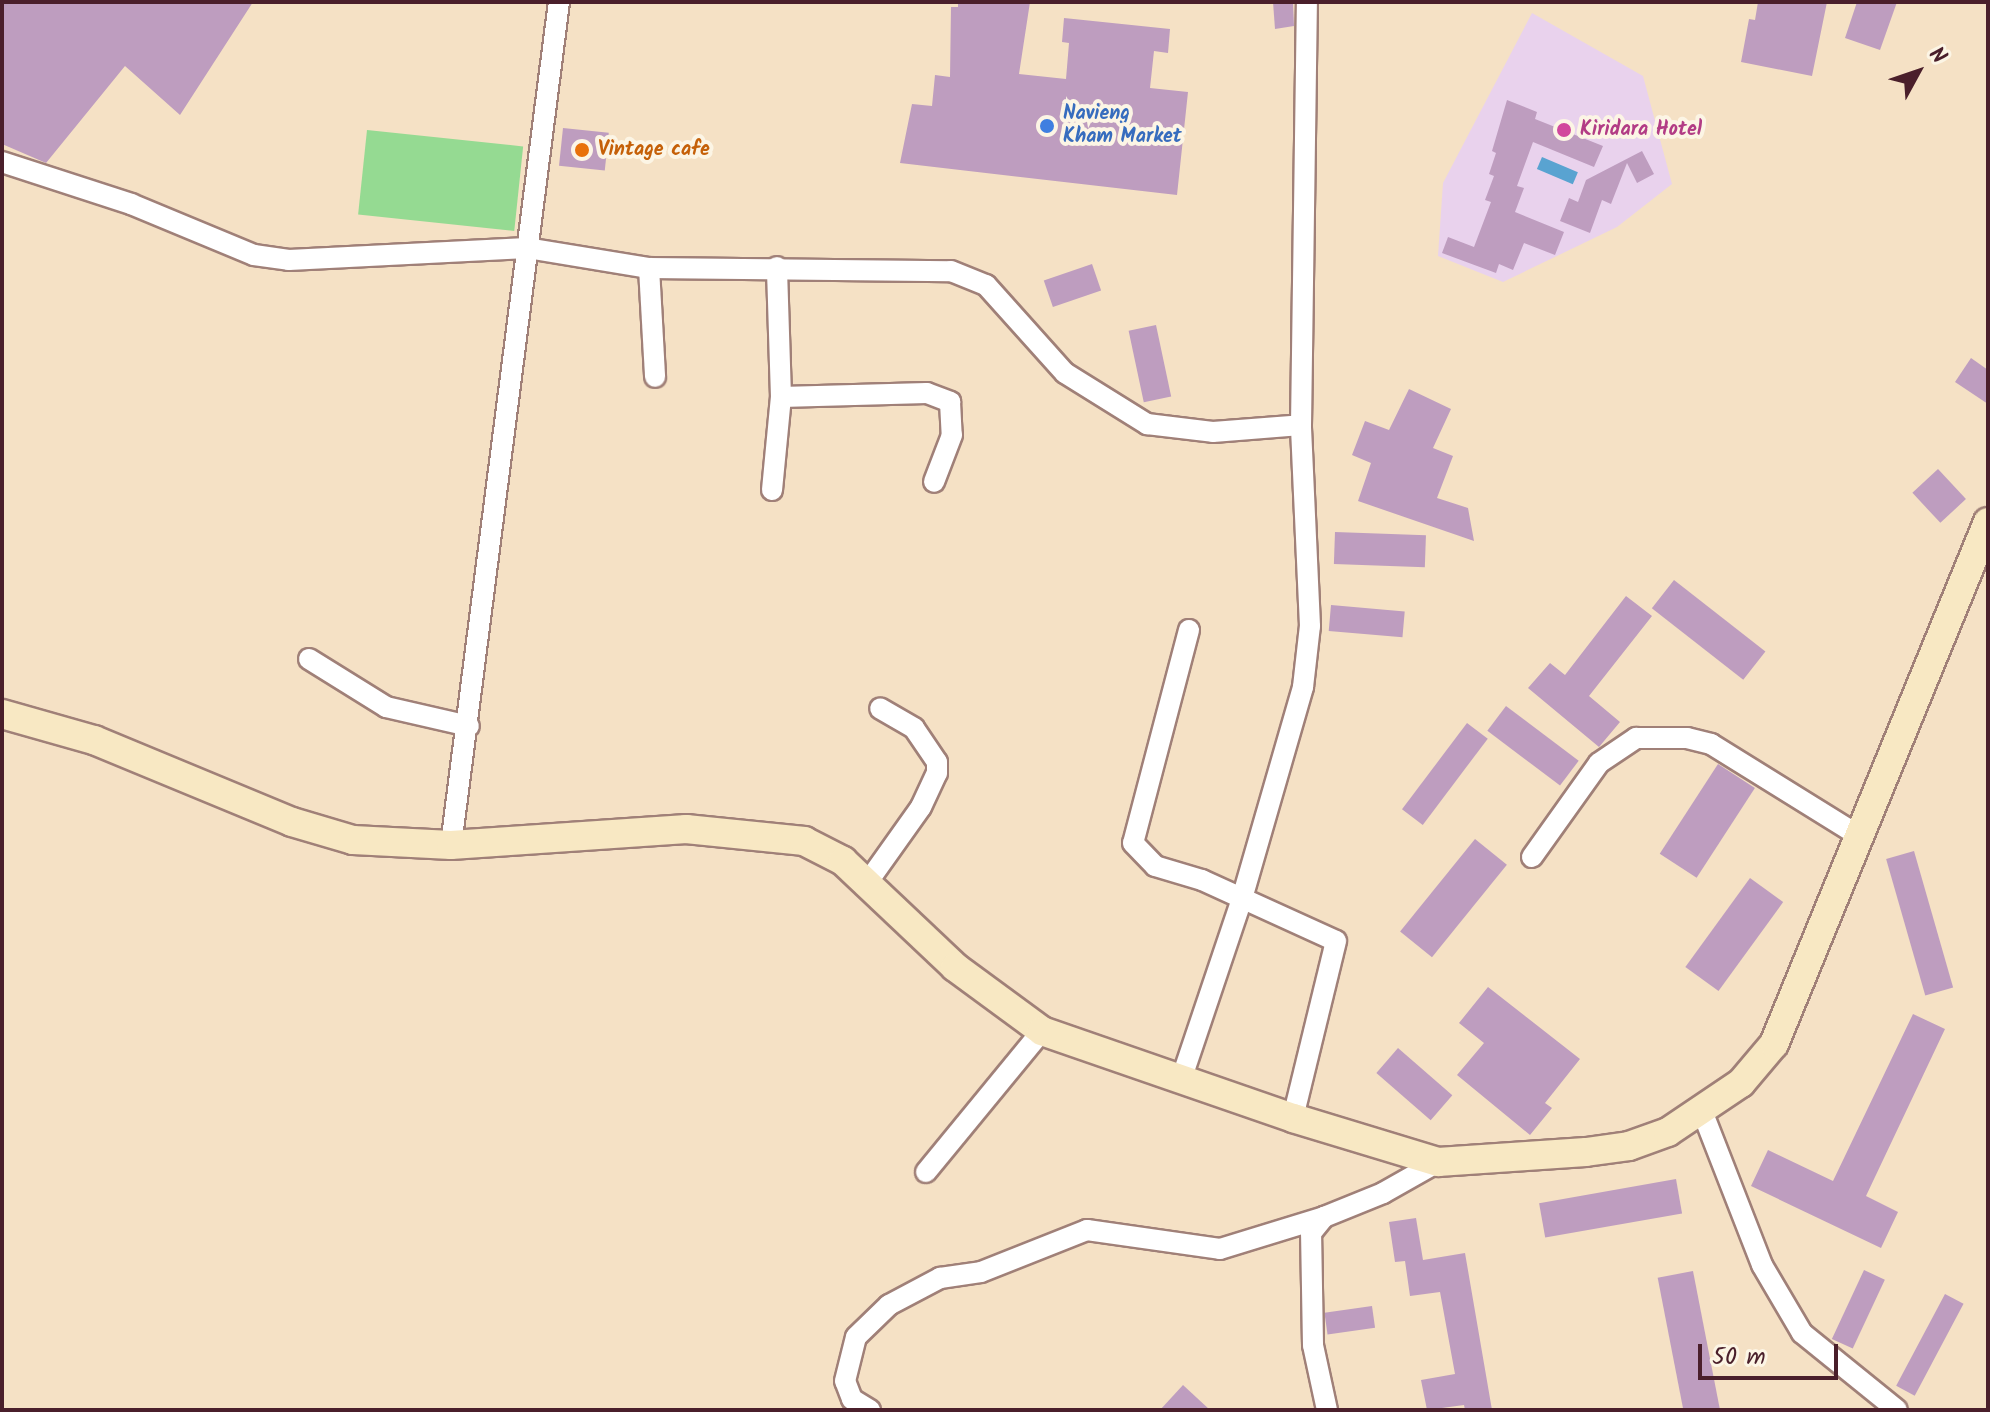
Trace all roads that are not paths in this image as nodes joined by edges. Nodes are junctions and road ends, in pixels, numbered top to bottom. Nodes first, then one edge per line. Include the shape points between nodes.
1 (559, 2) edge
2 (1307, 2) edge
3 (2, 162) edge
4 (527, 248) junction
5 (777, 267) junction
6 (649, 268) junction
7 (655, 377) dead end
8 (781, 397) junction
9 (1301, 425) junction
10 (934, 482) dead end
11 (772, 490) dead end
12 (1986, 534) edge
13 (1189, 630) dead end
14 (309, 659) dead end
15 (880, 708) dead end
16 (2, 714) edge
17 (469, 726) junction
18 (1858, 835) junction
19 (451, 845) junction
20 (1532, 857) dead end
21 (867, 883) junction
22 (1241, 902) junction
23 (1042, 1031) junction
24 (1181, 1080) junction
25 (1702, 1111) junction
26 (1293, 1118) junction
27 (1438, 1162) junction
28 (926, 1172) dead end
29 (1324, 1217) junction
30 (870, 1410) edge
31 (1327, 1410) edge
32 (1897, 1410) edge

1 - 4 street
2 - 9 street
3 - 4 street via 131,204 254,255 289,260
4 - 6 street
4 - 17 street
5 - 6 street
5 - 8 street
5 - 9 street via 966,275 1000,296 1026,335 1065,373 1147,424 1213,432
6 - 7 street
8 - 10 street via 927,393 950,402 952,435
8 - 11 street
9 - 22 street via 1310,626 1303,687
12 - 18 street
13 - 22 street via 1133,843 1155,866 1202,880
14 - 17 street via 386,707
15 - 21 street via 914,728 937,762 937,773 921,807
16 - 19 street via 94,740 323,831 406,846
17 - 19 street
18 - 20 street via 1711,744 1687,738 1636,738 1599,763
18 - 25 street via 1774,1044 1741,1083
19 - 21 street via 717,830 804,841 843,861
21 - 23 street via 955,967
22 - 24 street
22 - 26 street via 1336,941
23 - 24 street
23 - 28 street
24 - 26 street
25 - 27 street via 1629,1146
25 - 32 street via 1762,1265 1802,1333
26 - 27 street
27 - 29 street via 1383,1193
29 - 30 street via 1220,1249 1087,1230 981,1272 940,1278 889,1305 856,1337 845,1381 852,1399
29 - 31 street via 1310,1243 1313,1345

